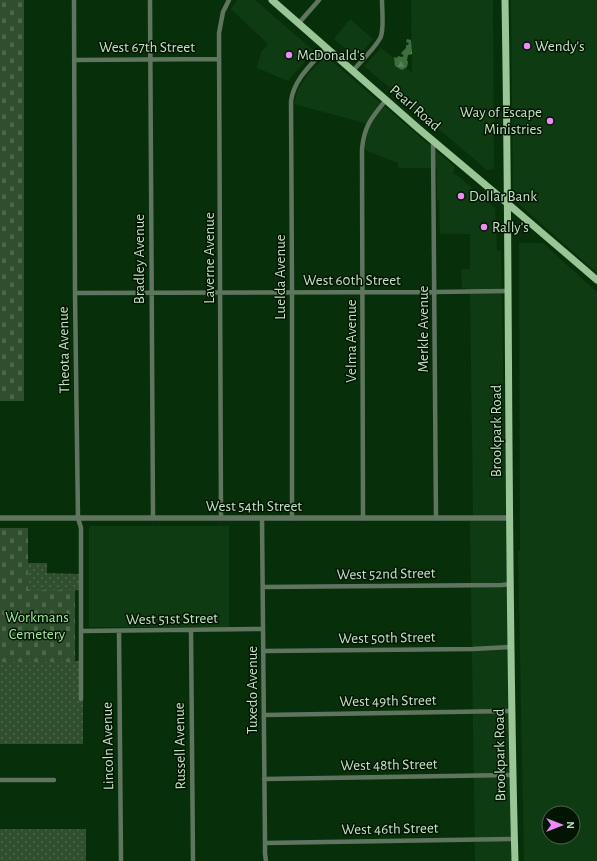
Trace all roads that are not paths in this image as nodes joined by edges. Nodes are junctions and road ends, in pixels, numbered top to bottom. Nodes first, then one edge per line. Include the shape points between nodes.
1 (74, 0) edge
2 (150, 0) edge
3 (229, 0) edge
4 (272, 0) edge
5 (319, 0) edge
6 (382, 0) edge
7 (504, 0) edge
8 (298, 24) junction
9 (326, 48) junction
10 (150, 59) junction
11 (219, 59) junction
12 (75, 60) junction
13 (353, 71) junction
14 (386, 100) junction
15 (433, 141) junction
16 (507, 203) junction
17 (597, 280) edge
18 (508, 291) junction
19 (221, 292) junction
20 (292, 292) junction
21 (363, 292) junction
22 (434, 292) junction
23 (75, 293) junction
24 (151, 293) junction
25 (0, 518) edge
26 (78, 518) junction
27 (153, 518) junction
28 (221, 518) junction
29 (262, 518) junction
30 (292, 518) junction
31 (363, 518) junction
32 (436, 518) junction
33 (509, 518) junction
34 (510, 584) junction
35 (263, 587) junction
36 (263, 629) junction
37 (191, 630) junction
38 (81, 631) junction
39 (119, 631) junction
40 (511, 647) junction
41 (264, 651) junction
42 (81, 699) dead end
43 (512, 711) junction
44 (264, 715) junction
45 (514, 775) junction
46 (264, 779) junction
47 (0, 780) edge
48 (54, 780) dead end
49 (515, 839) junction
50 (264, 843) junction
51 (121, 861) edge
52 (193, 861) edge
53 (266, 861) edge
54 (516, 861) edge

1 - 12 street, Theota Avenue
2 - 10 street, Bradley Avenue
3 - 11 street, Laverne Avenue via 220,26
4 - 8 main road, Pearl Road
5 - 8 street
6 - 13 street via 382,35
7 - 16 main road, Brookpark Road
8 - 9 main road, Pearl Road
9 - 13 main road, Pearl Road
9 - 20 street, Luelda Avenue via 297,82 292,93
10 - 11 street, West 67th Street
10 - 12 street, West 67th Street
10 - 24 street, Bradley Avenue
11 - 19 street, Laverne Avenue
12 - 23 street, Theota Avenue
13 - 14 main road, Pearl Road
14 - 15 main road, Pearl Road
14 - 21 street, Velma Avenue via 368,124 363,140
15 - 16 main road, Pearl Road
15 - 22 street, Merkle Avenue
16 - 17 main road, Pearl Road
16 - 18 main road, Brookpark Road
18 - 22 street, West 60th Street
18 - 33 main road, Brookpark Road
19 - 20 street, West 60th Street
19 - 24 street, West 60th Street
19 - 28 street, Laverne Avenue
20 - 21 street, West 60th Street
20 - 30 street, Luelda Avenue
21 - 22 street, West 60th Street
21 - 31 street, Velma Avenue
22 - 32 street, Merkle Avenue
23 - 24 street, West 60th Street
23 - 26 street, Theota Avenue
24 - 27 street, Bradley Avenue
25 - 26 street, West 54th Street
26 - 27 street, West 54th Street
26 - 38 street, Theota Avenue via 81,528
27 - 28 street, West 54th Street
28 - 29 street, West 54th Street
29 - 30 street, West 54th Street
29 - 35 street, Tuxedo Avenue
30 - 31 street, West 54th Street
31 - 32 street, West 54th Street
32 - 33 street, West 54th Street
33 - 34 main road, Brookpark Road
34 - 35 street, West 52nd Street
34 - 40 main road, Brookpark Road
35 - 36 street, Tuxedo Avenue
36 - 37 street, West 51st Street
36 - 41 street, Tuxedo Avenue
37 - 39 street, West 51st Street
37 - 52 street, Russell Avenue
38 - 39 street, West 51st Street
38 - 42 street, Theota Avenue
39 - 51 street, Lincoln Avenue
40 - 41 street, West 50th Street
40 - 43 main road, Brookpark Road
41 - 44 street, Tuxedo Avenue
43 - 44 street, West 49th Street
43 - 45 main road, Brookpark Road
44 - 46 street, Tuxedo Avenue
45 - 46 street, West 48th Street
45 - 49 main road, Brookpark Road
46 - 50 street, Tuxedo Avenue
47 - 48 street
49 - 50 street, West 46th Street
49 - 54 main road, Brookpark Road
50 - 53 street, Tuxedo Avenue

